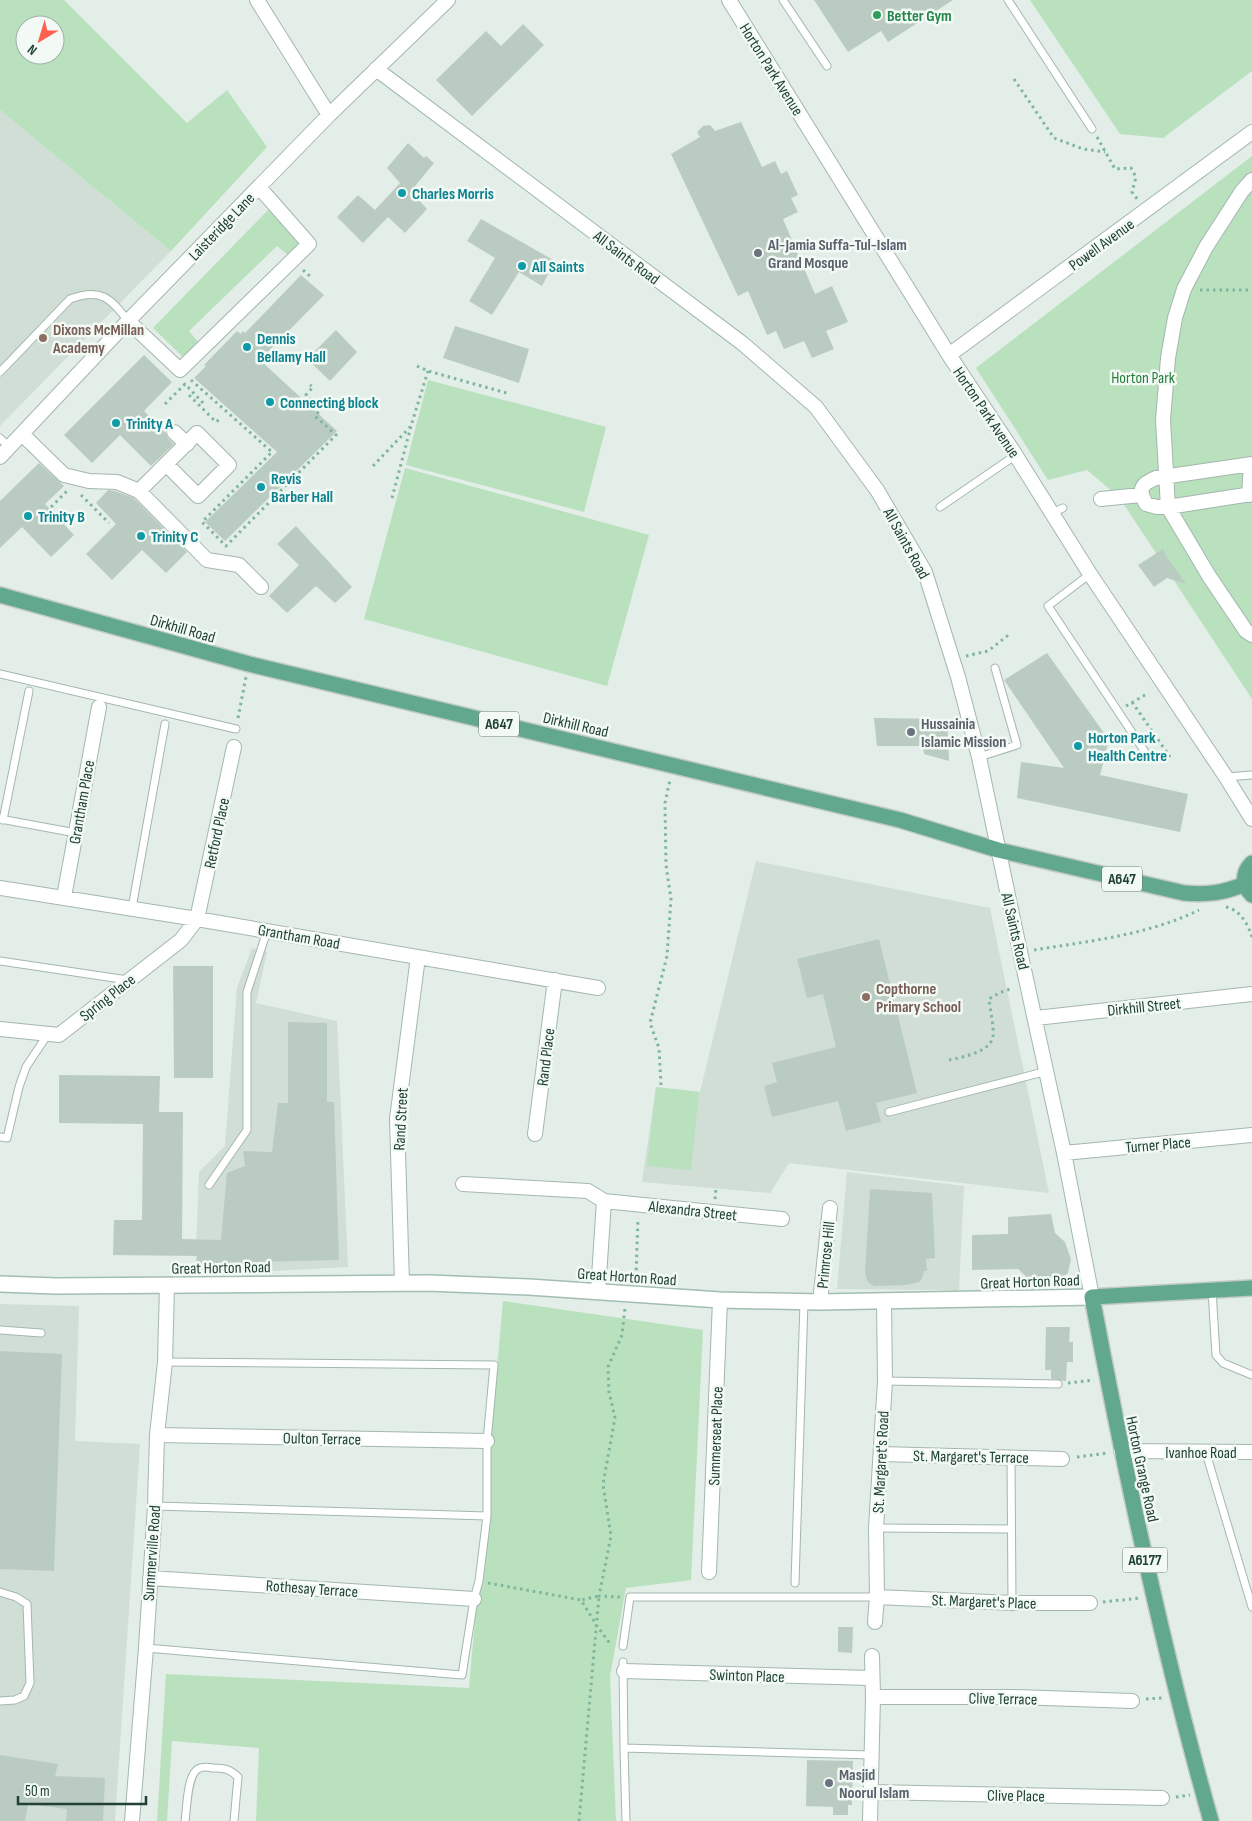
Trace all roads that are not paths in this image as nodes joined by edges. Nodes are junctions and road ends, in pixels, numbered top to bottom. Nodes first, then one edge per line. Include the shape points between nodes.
1 (257, 0) edge
2 (448, 0) edge
3 (729, 0) edge
4 (783, 0) edge
5 (1008, 0) edge
6 (827, 66) dead end
7 (376, 69) junction
8 (329, 115) junction
9 (1092, 129) road end
10 (1252, 132) edge
11 (1252, 180) edge
12 (259, 187) junction
13 (128, 321) junction
14 (949, 355) junction
15 (0, 372) edge
16 (174, 432) dead end
17 (22, 434) junction
18 (186, 444) junction
19 (3, 448) edge
20 (1016, 455) junction
21 (166, 464) junction
22 (1251, 464) edge
23 (1166, 478) junction
24 (139, 491) junction
25 (1250, 494) edge
26 (1141, 495) junction
27 (1101, 499) dead end
28 (940, 507) dead end
29 (1168, 508) junction
30 (1090, 574) junction
31 (261, 587) dead end
32 (0, 595) edge
33 (1252, 635) edge
34 (995, 668) dead end
35 (0, 674) edge
36 (29, 691) dead end
37 (99, 707) dead end
38 (165, 724) dead end
39 (236, 729) road end
40 (234, 747) dead end
41 (979, 757) junction
42 (1149, 758) dead end
43 (1252, 775) edge
44 (1226, 777) junction
45 (1252, 818) edge
46 (2, 820) edge
47 (76, 834) junction
48 (998, 850) junction
49 (1252, 863) edge
50 (0, 888) edge
51 (1248, 889) edge
52 (64, 897) junction
53 (132, 908) junction
54 (197, 918) junction
55 (267, 931) junction
56 (418, 956) junction
57 (0, 961) edge
58 (129, 980) junction
59 (555, 980) junction
60 (598, 988) dead end
61 (1252, 994) edge
62 (1036, 1018) junction
63 (0, 1029) edge
64 (48, 1034) junction
65 (1047, 1071) junction
66 (889, 1112) dead end
67 (535, 1134) dead end
68 (1252, 1135) edge
69 (0, 1137) edge
70 (1064, 1153) junction
71 (463, 1184) dead end
72 (209, 1185) dead end
73 (604, 1200) junction
74 (830, 1208) dead end
75 (782, 1219) dead end
76 (402, 1283) junction
77 (0, 1284) edge
78 (167, 1285) junction
79 (1252, 1288) edge
80 (1212, 1290) junction
81 (598, 1292) junction
82 (1092, 1297) junction
83 (720, 1300) junction
84 (804, 1302) junction
85 (820, 1302) junction
86 (884, 1302) junction
87 (0, 1330) edge
88 (41, 1333) dead end
89 (165, 1362) junction
90 (1252, 1375) edge
91 (885, 1381) junction
92 (1058, 1384) road end
93 (157, 1436) junction
94 (487, 1441) junction
95 (1121, 1451) junction
96 (1252, 1452) edge
97 (1206, 1453) junction
98 (881, 1454) junction
99 (1011, 1456) junction
100 (1062, 1458) road end
101 (155, 1506) junction
102 (487, 1516) junction
103 (876, 1528) junction
104 (1010, 1529) junction
105 (709, 1572) dead end
106 (150, 1578) junction
107 (796, 1583) dead end
108 (0, 1592) edge
109 (877, 1597) junction
110 (474, 1599) junction
111 (1012, 1603) junction
112 (1090, 1603) road end
113 (1252, 1607) edge
114 (876, 1622) dead end
115 (624, 1646) dead end
116 (146, 1648) junction
117 (872, 1656) dead end
118 (624, 1666) joint
119 (871, 1678) junction
120 (873, 1697) junction
121 (0, 1701) edge
122 (1132, 1701) road end
123 (624, 1748) junction
124 (871, 1755) junction
125 (870, 1792) junction
126 (1162, 1798) road end
127 (132, 1821) edge
128 (185, 1821) edge
129 (234, 1821) edge
130 (626, 1821) edge
131 (870, 1821) edge
132 (1211, 1821) edge

1 - 8 street
2 - 7 street, Laisteridge Lane
3 - 14 street, Horton Park Avenue
4 - 6 lane
5 - 9 lane
7 - 8 street, Laisteridge Lane
7 - 41 street, All Saints Road via 742,343 816,406 877,490 926,572
8 - 12 street, Laisteridge Lane
10 - 14 street, Powell Avenue
11 - 23 street via 1206,247 1184,290 1175,318 1163,420
12 - 13 street, Laisteridge Lane
12 - 13 street via 309,244 180,370
13 - 15 lane via 107,298 95,293 70,299
13 - 17 street, Laisteridge Lane
14 - 20 street, Horton Park Avenue
16 - 18 street
17 - 19 street, Laisteridge Lane
17 - 24 street via 64,475 89,481 117,482
18 - 21 street
18 - 21 street via 197,433 229,465 198,496
20 - 28 lane
20 - 30 street, Horton Park Avenue via 1057,510
21 - 24 street
22 - 23 street
22 - 25 street
23 - 26 street via 1147,482
23 - 29 street
24 - 31 street via 207,560 239,565
25 - 29 street
26 - 27 street
26 - 29 street via 1146,504
29 - 33 street via 1209,576
30 - 42 lane via 1048,606
30 - 44 street, Horton Park Avenue
32 - 48 main road, Dirkhill Road / A647 via 249,664 900,820
34 - 41 lane via 1016,745
35 - 39 lane
36 - 46 lane
37 - 47 street, Grantham Place
38 - 53 lane
40 - 54 street, Retford Place
41 - 48 street, All Saints Road
43 - 44 lane
44 - 45 street, Horton Park Avenue
46 - 47 lane
47 - 52 street, Grantham Place
48 - 51 main road, A647 via 1184,893 1206,895
48 - 62 street, All Saints Road
49 - 51 main road via 1246,870
50 - 52 street, Grantham Road
52 - 53 street, Grantham Road
53 - 54 street, Grantham Road
54 - 55 street, Grantham Road
54 - 58 street, Spring Place via 181,940
55 - 56 street, Grantham Road
55 - 72 lane via 246,992 247,1130
56 - 59 street, Grantham Road
56 - 76 street, Rand Street via 397,1119
57 - 58 lane
58 - 64 street, Spring Place via 59,1035
59 - 60 street, Grantham Road
59 - 67 street, Rand Place
61 - 62 street, Dirkhill Street
62 - 65 street, All Saints Road
63 - 64 street, Spring Place
64 - 69 lane via 26,1067 7,1138
65 - 66 lane
65 - 70 street, All Saints Road
68 - 70 street, Turner Place
70 - 82 street, All Saints Road
71 - 73 street, Alexandra Street via 588,1191
73 - 75 street, Alexandra Street
73 - 81 street
74 - 85 street, Primrose Hill
76 - 78 street, Great Horton Road
76 - 81 street, Great Horton Road
77 - 78 street, Great Horton Road
78 - 89 street, Summerville Road
79 - 80 main road, Great Horton Road
80 - 82 main road, Great Horton Road
80 - 90 lane via 1216,1355 1223,1363
81 - 83 street, Great Horton Road
82 - 86 street, Great Horton Road
82 - 95 main road, Horton Grange Road / A6177
83 - 84 street, Great Horton Road
83 - 105 street, Summerseat Place
84 - 85 street, Great Horton Road
84 - 107 lane
85 - 86 street, Great Horton Road
86 - 91 street, St. Margaret's Road
87 - 88 lane
89 - 93 street, Summerville Road
89 - 94 lane via 494,1365
91 - 92 lane
91 - 98 street, St. Margaret's Road
93 - 94 street, Oulton Terrace
93 - 101 street, Summerville Road
94 - 102 lane
95 - 97 street, Ivanhoe Road
95 - 132 main road, Horton Grange Road / A6177 via 1152,1597
96 - 97 street, Ivanhoe Road
97 - 113 lane
98 - 99 street, St. Margaret's Terrace
98 - 103 street, St. Margaret's Road
99 - 100 street, St. Margaret's Terrace
99 - 104 lane
101 - 102 lane
101 - 106 street, Summerville Road
102 - 110 lane
103 - 104 lane
103 - 109 street, St. Margaret's Road
104 - 111 lane
106 - 110 street, Rothesay Terrace
106 - 116 street, Summerville Road
108 - 121 lane via 16,1596 28,1604 30,1683 24,1696
109 - 111 street, St. Margaret's Place
109 - 114 street, St. Margaret's Road
109 - 115 lane via 630,1597
110 - 116 lane via 462,1675
111 - 112 street, St. Margaret's Place
116 - 127 street, Summerville Road
117 - 119 street
118 - 119 street, Swinton Place
118 - 123 lane
119 - 120 street
120 - 122 street, Clive Terrace
120 - 124 street
123 - 124 lane
123 - 130 lane
124 - 125 street
125 - 126 street, Clive Place
125 - 131 street
128 - 129 lane via 191,1776 202,1767 225,1768 238,1778

